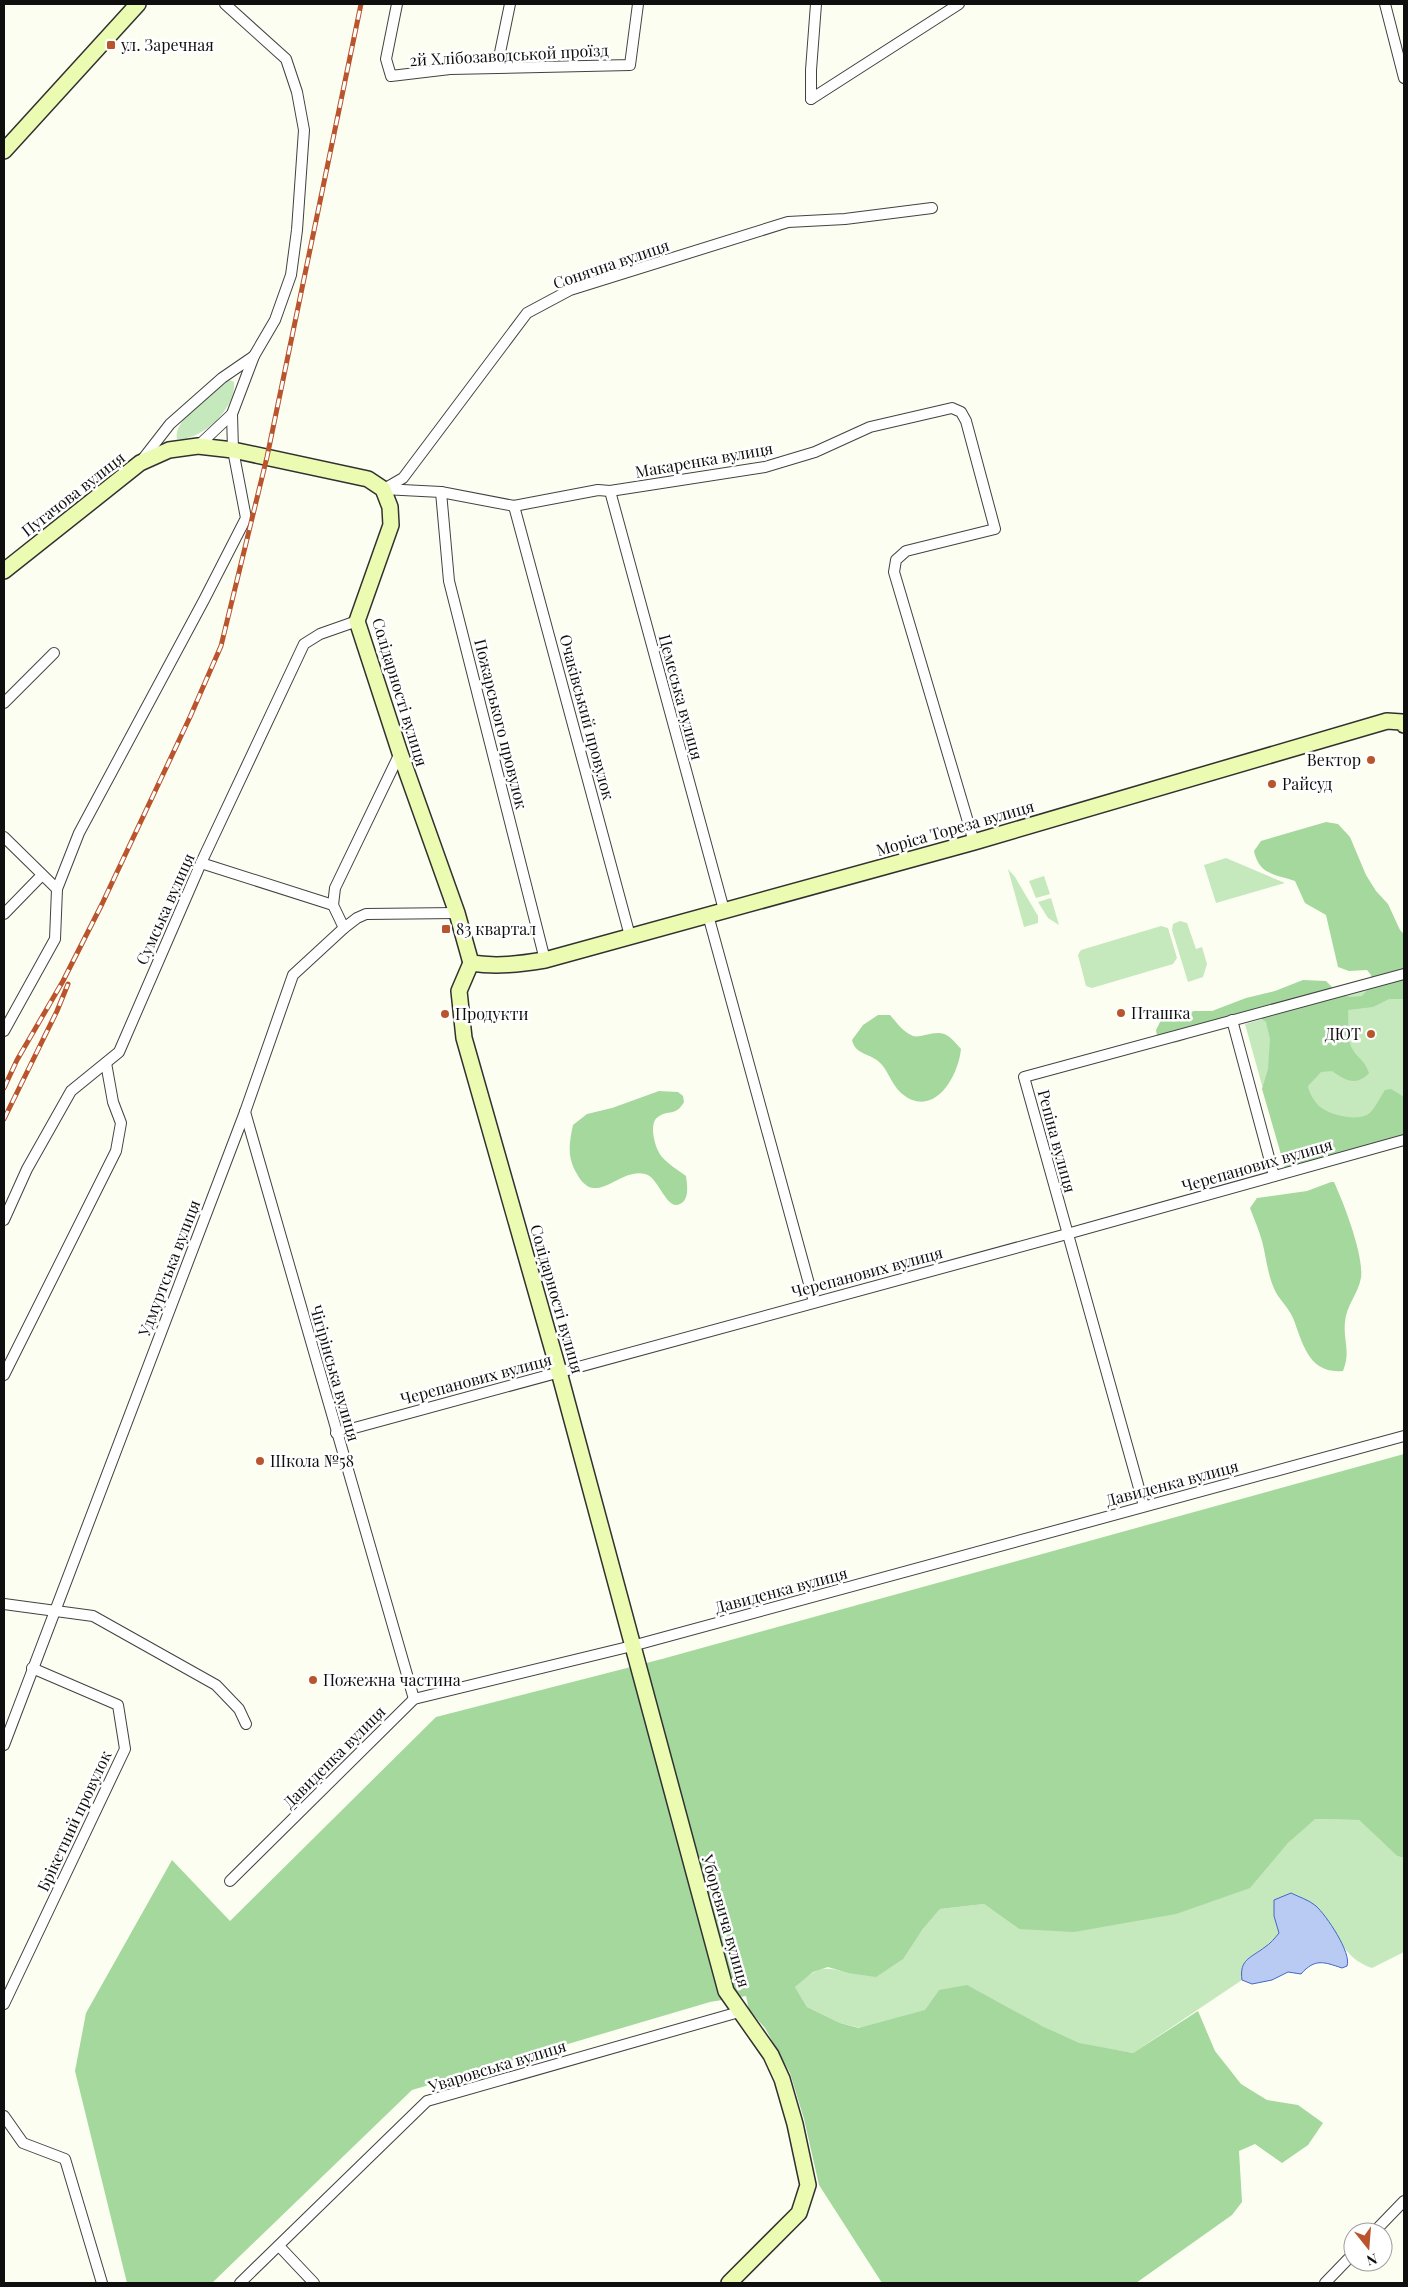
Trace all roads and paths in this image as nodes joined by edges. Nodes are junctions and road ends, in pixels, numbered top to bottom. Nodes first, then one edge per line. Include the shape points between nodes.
1 (138, 4) edge
2 (225, 4) edge
3 (397, 4) edge
4 (510, 4) edge
5 (638, 4) edge
6 (816, 4) edge
7 (960, 4) edge
8 (1385, 4) edge
9 (941, 9) edge
10 (497, 67) junction
11 (1404, 78) edge
12 (4, 151) edge
13 (932, 208) dead end
14 (254, 356) junction
15 (232, 414) junction
16 (198, 446) junction
17 (233, 450) junction
18 (140, 463) junction
19 (384, 489) junction
20 (610, 491) junction
21 (441, 492) junction
22 (514, 506) junction
23 (4, 571) edge
24 (357, 621) junction
25 (54, 653) dead end
26 (4, 703) edge
27 (1404, 725) edge
28 (400, 753) junction
29 (4, 837) edge
30 (974, 842) junction
31 (201, 863) junction
32 (42, 875) junction
33 (57, 889) junction
34 (333, 905) junction
35 (724, 910) junction
36 (457, 913) junction
37 (4, 914) edge
38 (708, 915) junction
39 (344, 928) junction
40 (630, 936) junction
41 (545, 960) junction
42 (471, 963) junction
43 (1404, 974) edge
44 (1232, 1020) junction
45 (4, 1031) edge
46 (106, 1063) junction
47 (245, 1112) junction
48 (1404, 1140) edge
49 (1274, 1176) junction
50 (4, 1220) edge
51 (1067, 1234) junction
52 (814, 1302) junction
53 (559, 1372) junction
54 (4, 1375) edge
55 (336, 1432) junction
56 (1404, 1436) edge
57 (1144, 1506) junction
58 (4, 1604) edge
59 (54, 1610) junction
60 (632, 1646) junction
61 (32, 1668) junction
62 (414, 1699) junction
63 (246, 1724) dead end
64 (4, 1745) edge
65 (230, 1881) dead end
66 (4, 2004) edge
67 (739, 2012) junction
68 (4, 2116) edge
69 (1404, 2201) edge
70 (1384, 2222) edge
71 (279, 2246) junction
72 (1343, 2264) edge
73 (102, 2283) edge
74 (240, 2283) edge
75 (314, 2283) edge
76 (729, 2283) edge
77 (1325, 2283) edge

1 - 12 street
2 - 14 street via 286,59 297,92 304,130 291,275 275,320
3 - 10 street, 2й Хлібозаводськой проїзд via 386,59 390,76
4 - 10 street
5 - 10 street, 2й Хлібозаводськой проїзд via 630,65
6 - 9 street via 811,100
7 - 9 street
8 - 11 street
13 - 19 street, Сонячна вулиця via 846,219 788,222 570,290 527,313 403,478
14 - 15 street
14 - 18 street, Пугачова вулиця via 222,378 170,424
15 - 16 street
15 - 17 street
16 - 17 street, Пугачова вулиця
16 - 18 street, Пугачова вулиця via 169,450
17 - 19 street, Пугачова вулиця via 368,479
17 - 33 street via 246,518 79,833
18 - 23 street, Пугачова вулиця
19 - 21 street, Макаренка вулиця
19 - 24 street, Солідарності вулиця via 391,525
20 - 22 street, Макаренка вулиця via 598,490
20 - 30 street, Макаренка вулиця via 765,467 815,452 870,427 952,408 961,412 995,529 906,550 896,560 894,572
20 - 35 street, Цемеська вулиця
21 - 22 street, Макаренка вулиця
21 - 41 street, Пожарського провулок via 449,581
22 - 40 street, Очакiвський провулок
24 - 28 street, Солідарності вулиця
24 - 31 street, Сумська вулиця via 320,634 304,644
25 - 26 street
27 - 30 street, Моріса Тореза вулиця via 1387,721
28 - 34 street via 335,888
28 - 36 street, Солідарності вулиця
29 - 32 street
30 - 35 street, Моріса Тореза вулиця
31 - 34 street
31 - 46 street, Сумська вулиця via 119,1052
32 - 33 street
32 - 37 street
33 - 45 street via 55,939
34 - 39 street
35 - 38 street, Моріса Тореза вулиця
36 - 39 street, Удмуртська вулиця via 366,914
36 - 42 street, Солідарності вулиця
38 - 40 street, Моріса Тореза вулиця
38 - 52 street
39 - 47 street, Удмуртська вулиця via 293,975
40 - 41 street, Моріса Тореза вулиця
41 - 42 street, Моріса Тореза вулиця via 513,965
42 - 53 street, Солідарності вулиця via 459,992 464,1038
43 - 44 street, Репiна вулиця
44 - 49 street
44 - 51 street, Репiна вулиця via 1024,1077
46 - 50 street, Сумська вулиця via 71,1090 27,1169
46 - 54 street via 113,1102 121,1123 116,1151
47 - 55 street, Чiгiрiнська вулиця
47 - 59 street, Удмуртська вулиця
48 - 49 street, Черепанових вулиця
49 - 51 street, Черепанових вулиця
51 - 52 street, Черепанових вулиця
51 - 57 street, Репiна вулиця
52 - 53 street, Черепанових вулиця
53 - 55 street, Черепанових вулиця
53 - 60 street, Солідарності вулиця
55 - 62 street, Чiгiрiнська вулиця
56 - 57 street, Давиденка вулиця
57 - 60 street, Давиденка вулиця
58 - 59 street
59 - 61 street, Удмуртська вулиця
59 - 63 street via 93,1616 216,1686 239,1709
60 - 62 street, Давиденка вулиця
60 - 67 street, Уборевича вулиця via 726,1991
61 - 64 street, Удмуртська вулиця
61 - 66 street, Брiкетний провулок via 118,1706 125,1748
62 - 65 street, Давиденка вулиця
67 - 71 street, Уваровська вулиця via 427,2101
67 - 76 street, Уборевича вулиця via 771,2055 782,2079 808,2185 799,2213
68 - 73 street via 22,2143 65,2159
69 - 70 street
71 - 74 street, Уваровська вулиця
71 - 75 street
72 - 77 street

